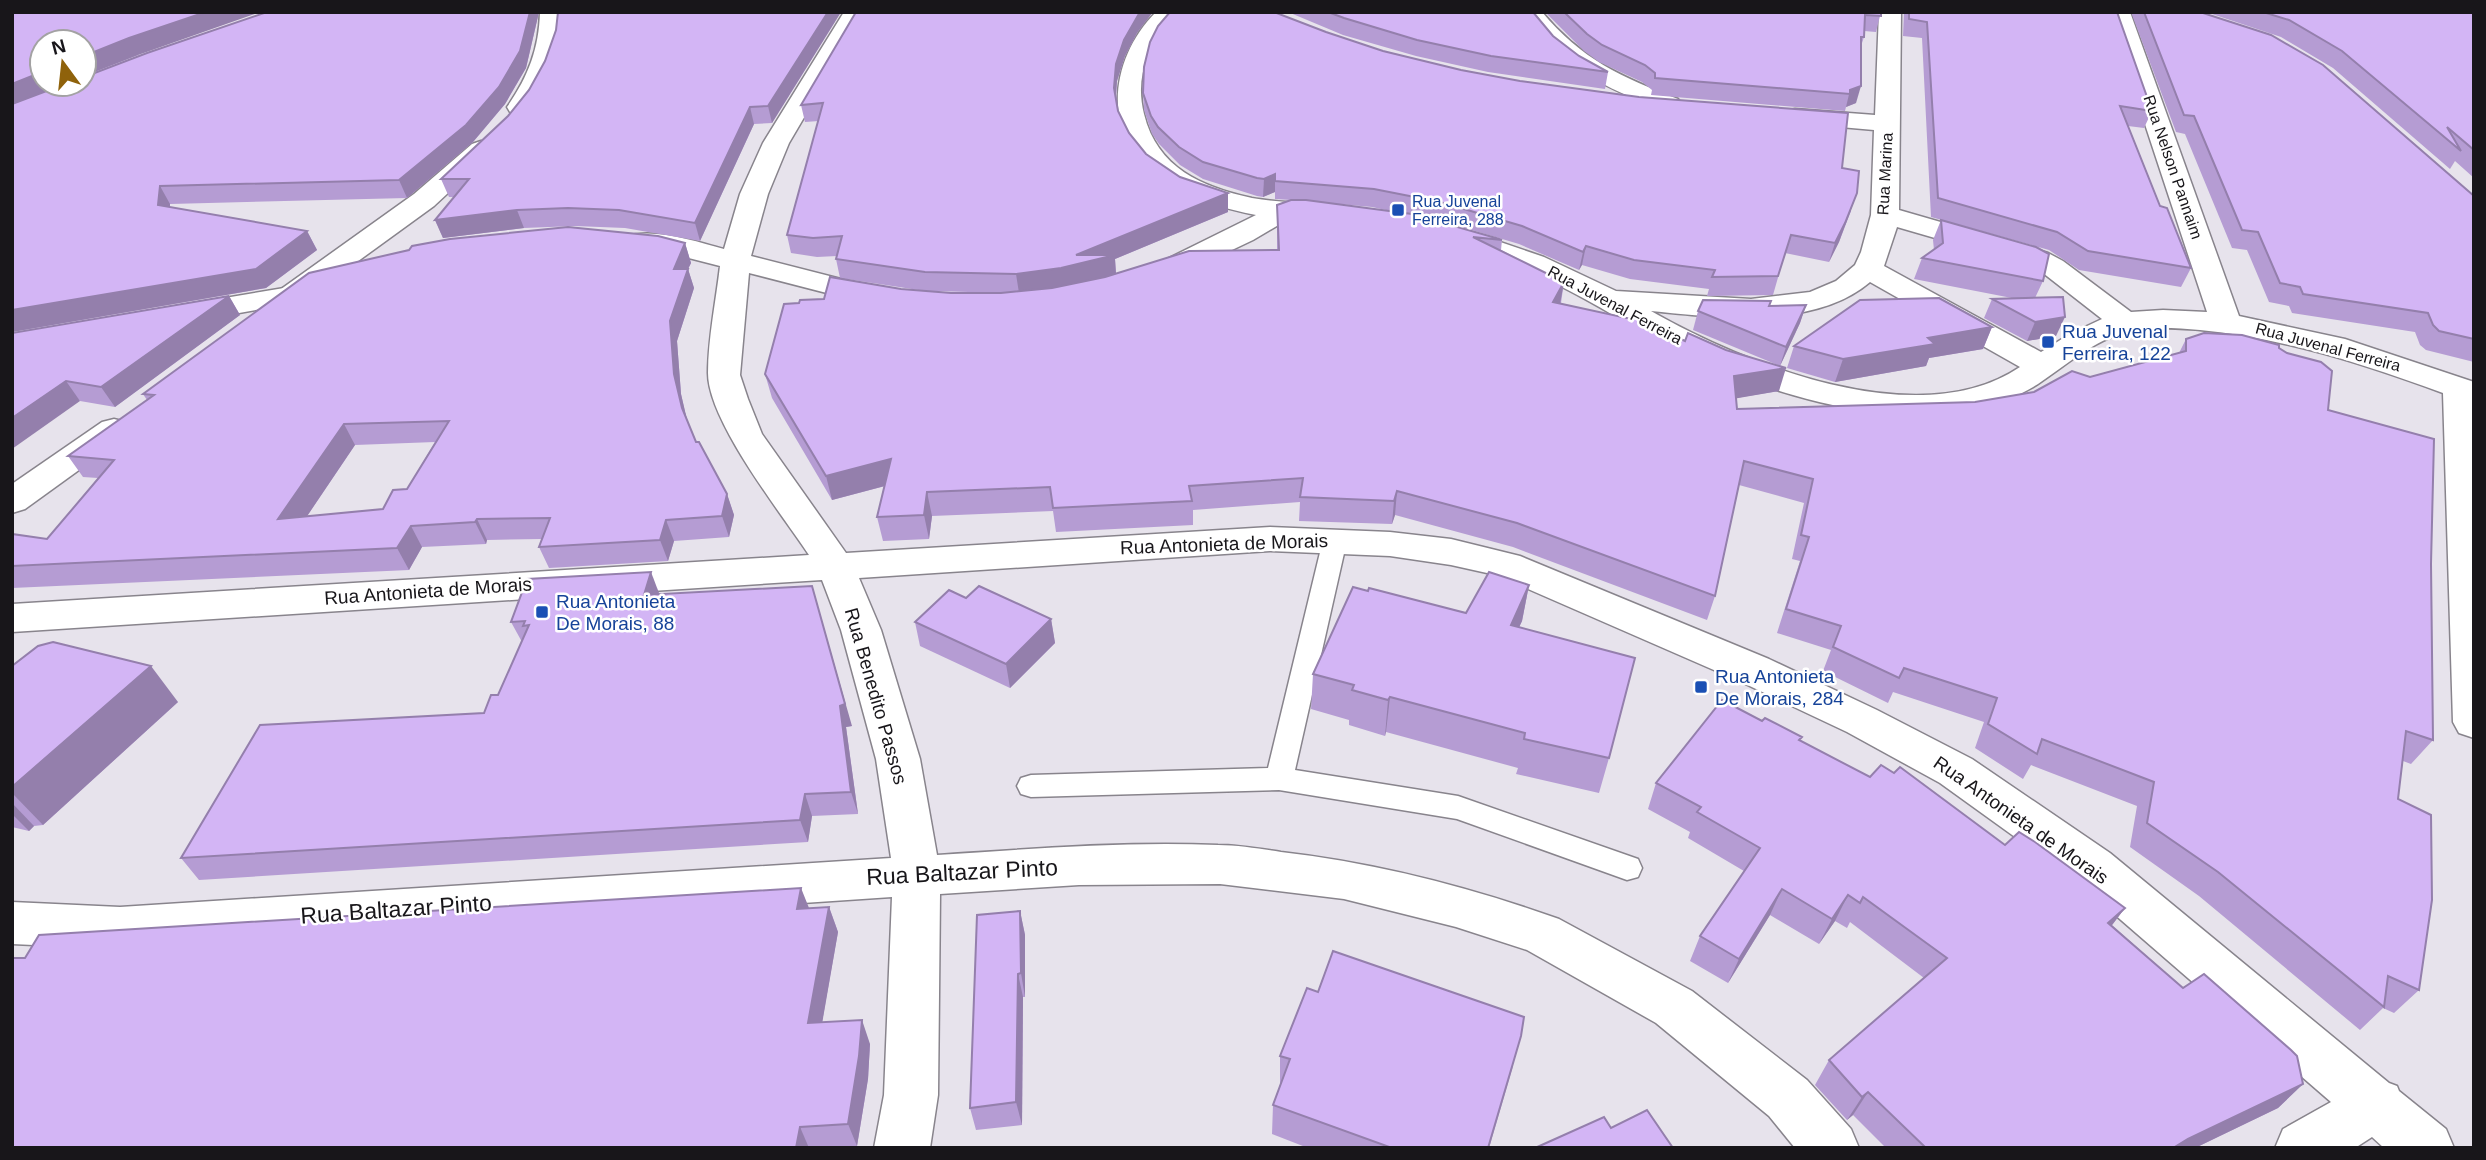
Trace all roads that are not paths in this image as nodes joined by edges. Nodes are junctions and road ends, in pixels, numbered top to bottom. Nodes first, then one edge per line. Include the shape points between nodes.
1 (551, 12) edge
2 (855, 12) edge
3 (1169, 12) edge
4 (1530, 12) edge
5 (1890, 12) edge
6 (2119, 12) edge
7 (1591, 97) edge
8 (1669, 104) junction
9 (1696, 107) edge
10 (1778, 114) edge
11 (1887, 124) junction
12 (1280, 212) junction
13 (1885, 215) junction
14 (1349, 216) edge
15 (1427, 229) edge
16 (611, 239) edge
17 (385, 259) edge
18 (735, 263) junction
19 (1868, 269) junction
20 (325, 272) junction
21 (1142, 279) edge
22 (290, 296) junction
23 (1605, 297) junction
24 (906, 303) edge
25 (153, 319) edge
26 (2227, 322) junction
27 (2126, 323) junction
28 (246, 329) edge
29 (2041, 365) junction
30 (2467, 390) edge
31 (136, 413) edge
32 (12, 501) edge
33 (1335, 540) junction
34 (835, 565) junction
35 (12, 618) edge
36 (2474, 722) edge
37 (1279, 779) junction
38 (1031, 786) dead end
39 (1627, 867) dead end
40 (917, 874) junction
41 (12, 923) edge
42 (2378, 1104) junction
43 (902, 1148) edge
44 (1831, 1148) edge
45 (2303, 1148) edge
46 (2426, 1148) edge

1 - 20 street via 552,38 544,65 526,98 501,128 424,200
2 - 18 street, Rua Benedito Passos via 776,143 754,194
3 - 12 street via 1146,39 1127,83 1134,126 1144,149 1194,188
4 - 8 street via 1557,46 1577,62 1609,81
5 - 11 street, Rua Marina
6 - 26 street, Rua Nelson Pannaim
7 - 8 street
8 - 9 street
10 - 11 street
11 - 13 street, Rua Marina
12 - 14 street
12 - 21 street via 1243,234
13 - 19 street, Rua Marina
13 - 27 street via 2044,262
15 - 23 street, Rua Juvenal Ferreira via 1506,252
16 - 18 street via 678,246
17 - 20 street
18 - 24 street
18 - 34 street, Rua Benedito Passos via 724,375 731,400 745,435
19 - 23 street via 1830,295 1758,308
19 - 29 street
20 - 22 street
22 - 25 street
22 - 28 street
23 - 29 street, Rua Juvenal Ferreira via 1737,366 1878,402 1952,404 2024,379
26 - 27 street, Rua Juvenal Ferreira
26 - 30 street, Rua Juvenal Ferreira via 2299,336
27 - 29 street, Rua Juvenal Ferreira via 2089,336
30 - 36 street
31 - 32 street
33 - 34 street, Rua Antonieta de Morais via 1269,539
33 - 37 lane
33 - 42 street, Rua Antonieta de Morais via 1451,552 1507,565 1754,670 1956,771 2093,867
34 - 35 street, Rua Antonieta de Morais
34 - 40 street, Rua Benedito Passos via 861,630 898,759
37 - 38 lane
37 - 39 lane via 1458,808
40 - 41 street, Rua Baltazar Pinto via 120,928
40 - 43 street, Rua Benedito Passos via 911,1095
40 - 44 street, Rua Baltazar Pinto via 1079,865 1220,864 1345,878 1456,906 1542,934 1674,1007 1788,1098
42 - 45 street
42 - 46 street, Rua Antonieta de Morais

